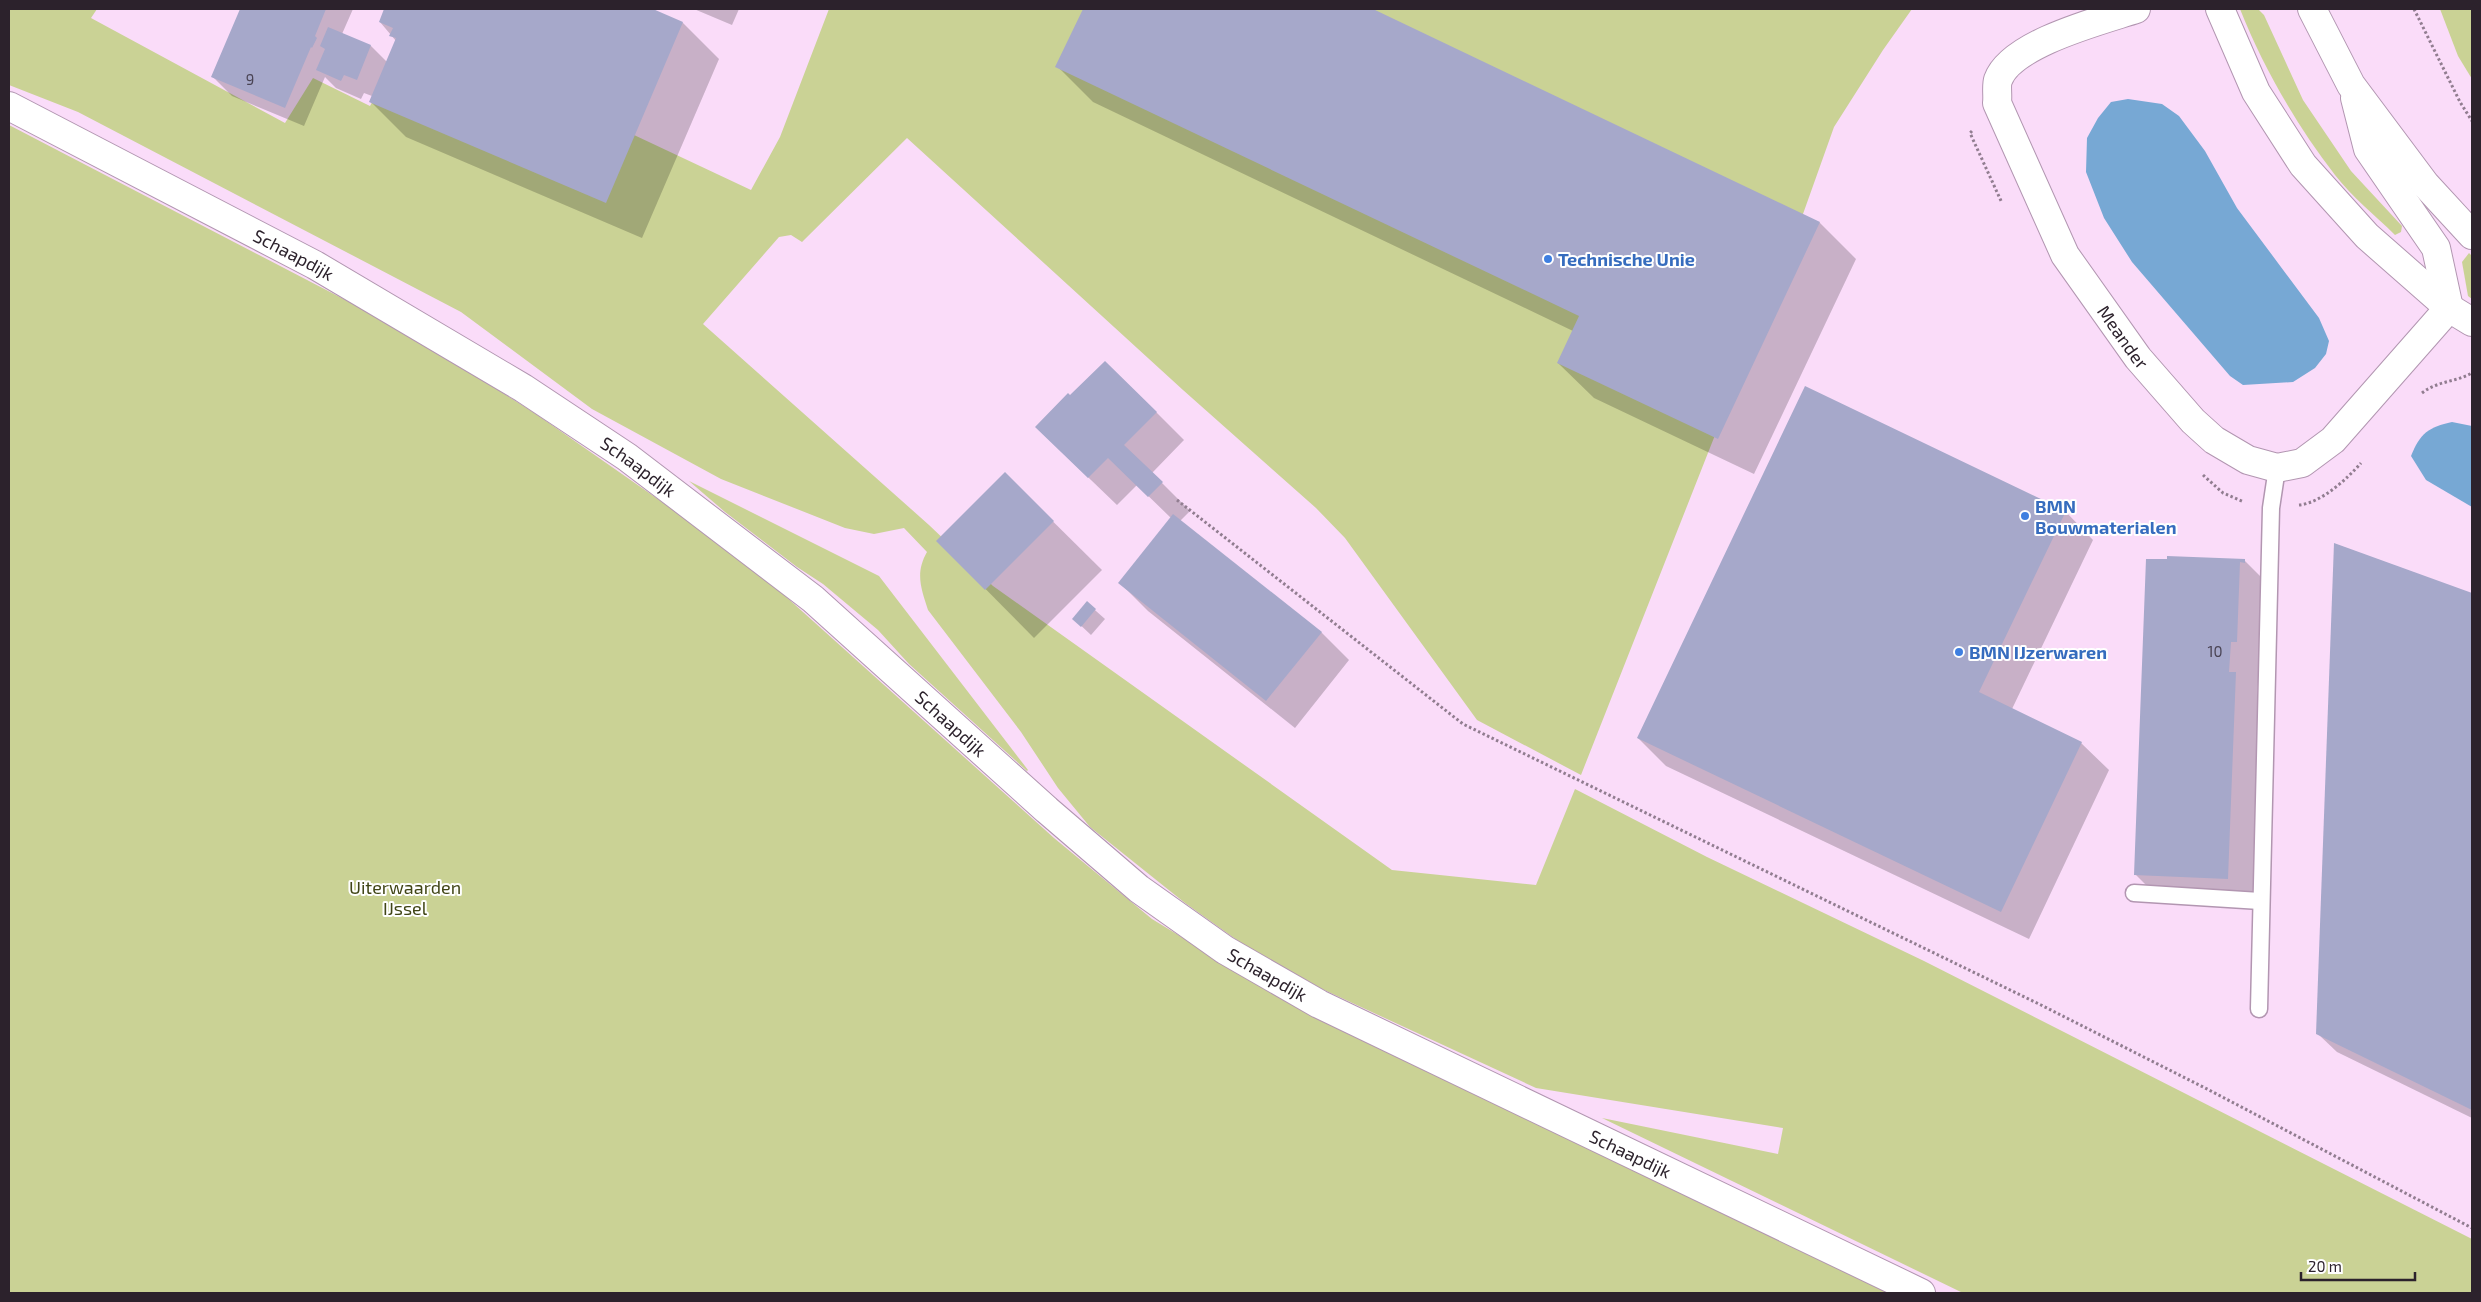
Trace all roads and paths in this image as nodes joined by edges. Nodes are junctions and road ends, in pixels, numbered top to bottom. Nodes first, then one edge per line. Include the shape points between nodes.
1 (2136, 9) edge
2 (2220, 9) edge
3 (2312, 9) edge
4 (2414, 9) edge
5 (2351, 85) junction
6 (9, 106) edge
7 (2472, 121) edge
8 (2472, 235) edge
9 (2449, 308) junction
10 (2472, 322) edge
11 (2277, 468) junction
12 (1177, 500) dead end
13 (2134, 893) dead end
14 (2260, 901) junction
15 (2259, 1009) dead end
16 (2472, 1228) edge
17 (1921, 1293) edge

1 - 11 street, Meander via 2052,37 2013,60 1998,80 1998,103 2065,255 2138,358 2214,440 2248,460
2 - 9 street via 2256,92 2303,166 2367,236
3 - 5 street
4 - 7 path
5 - 8 street via 2425,184
5 - 9 street via 2368,149 2436,248
6 - 17 street, Schaapdijk via 315,265 523,388 633,460 813,599 1139,889 1225,950 1319,1004
9 - 10 street
9 - 11 street, Meander via 2333,440 2302,464
11 - 14 lane via 2272,508
12 - 16 path via 1463,724 2041,1005
13 - 14 lane
14 - 15 lane

